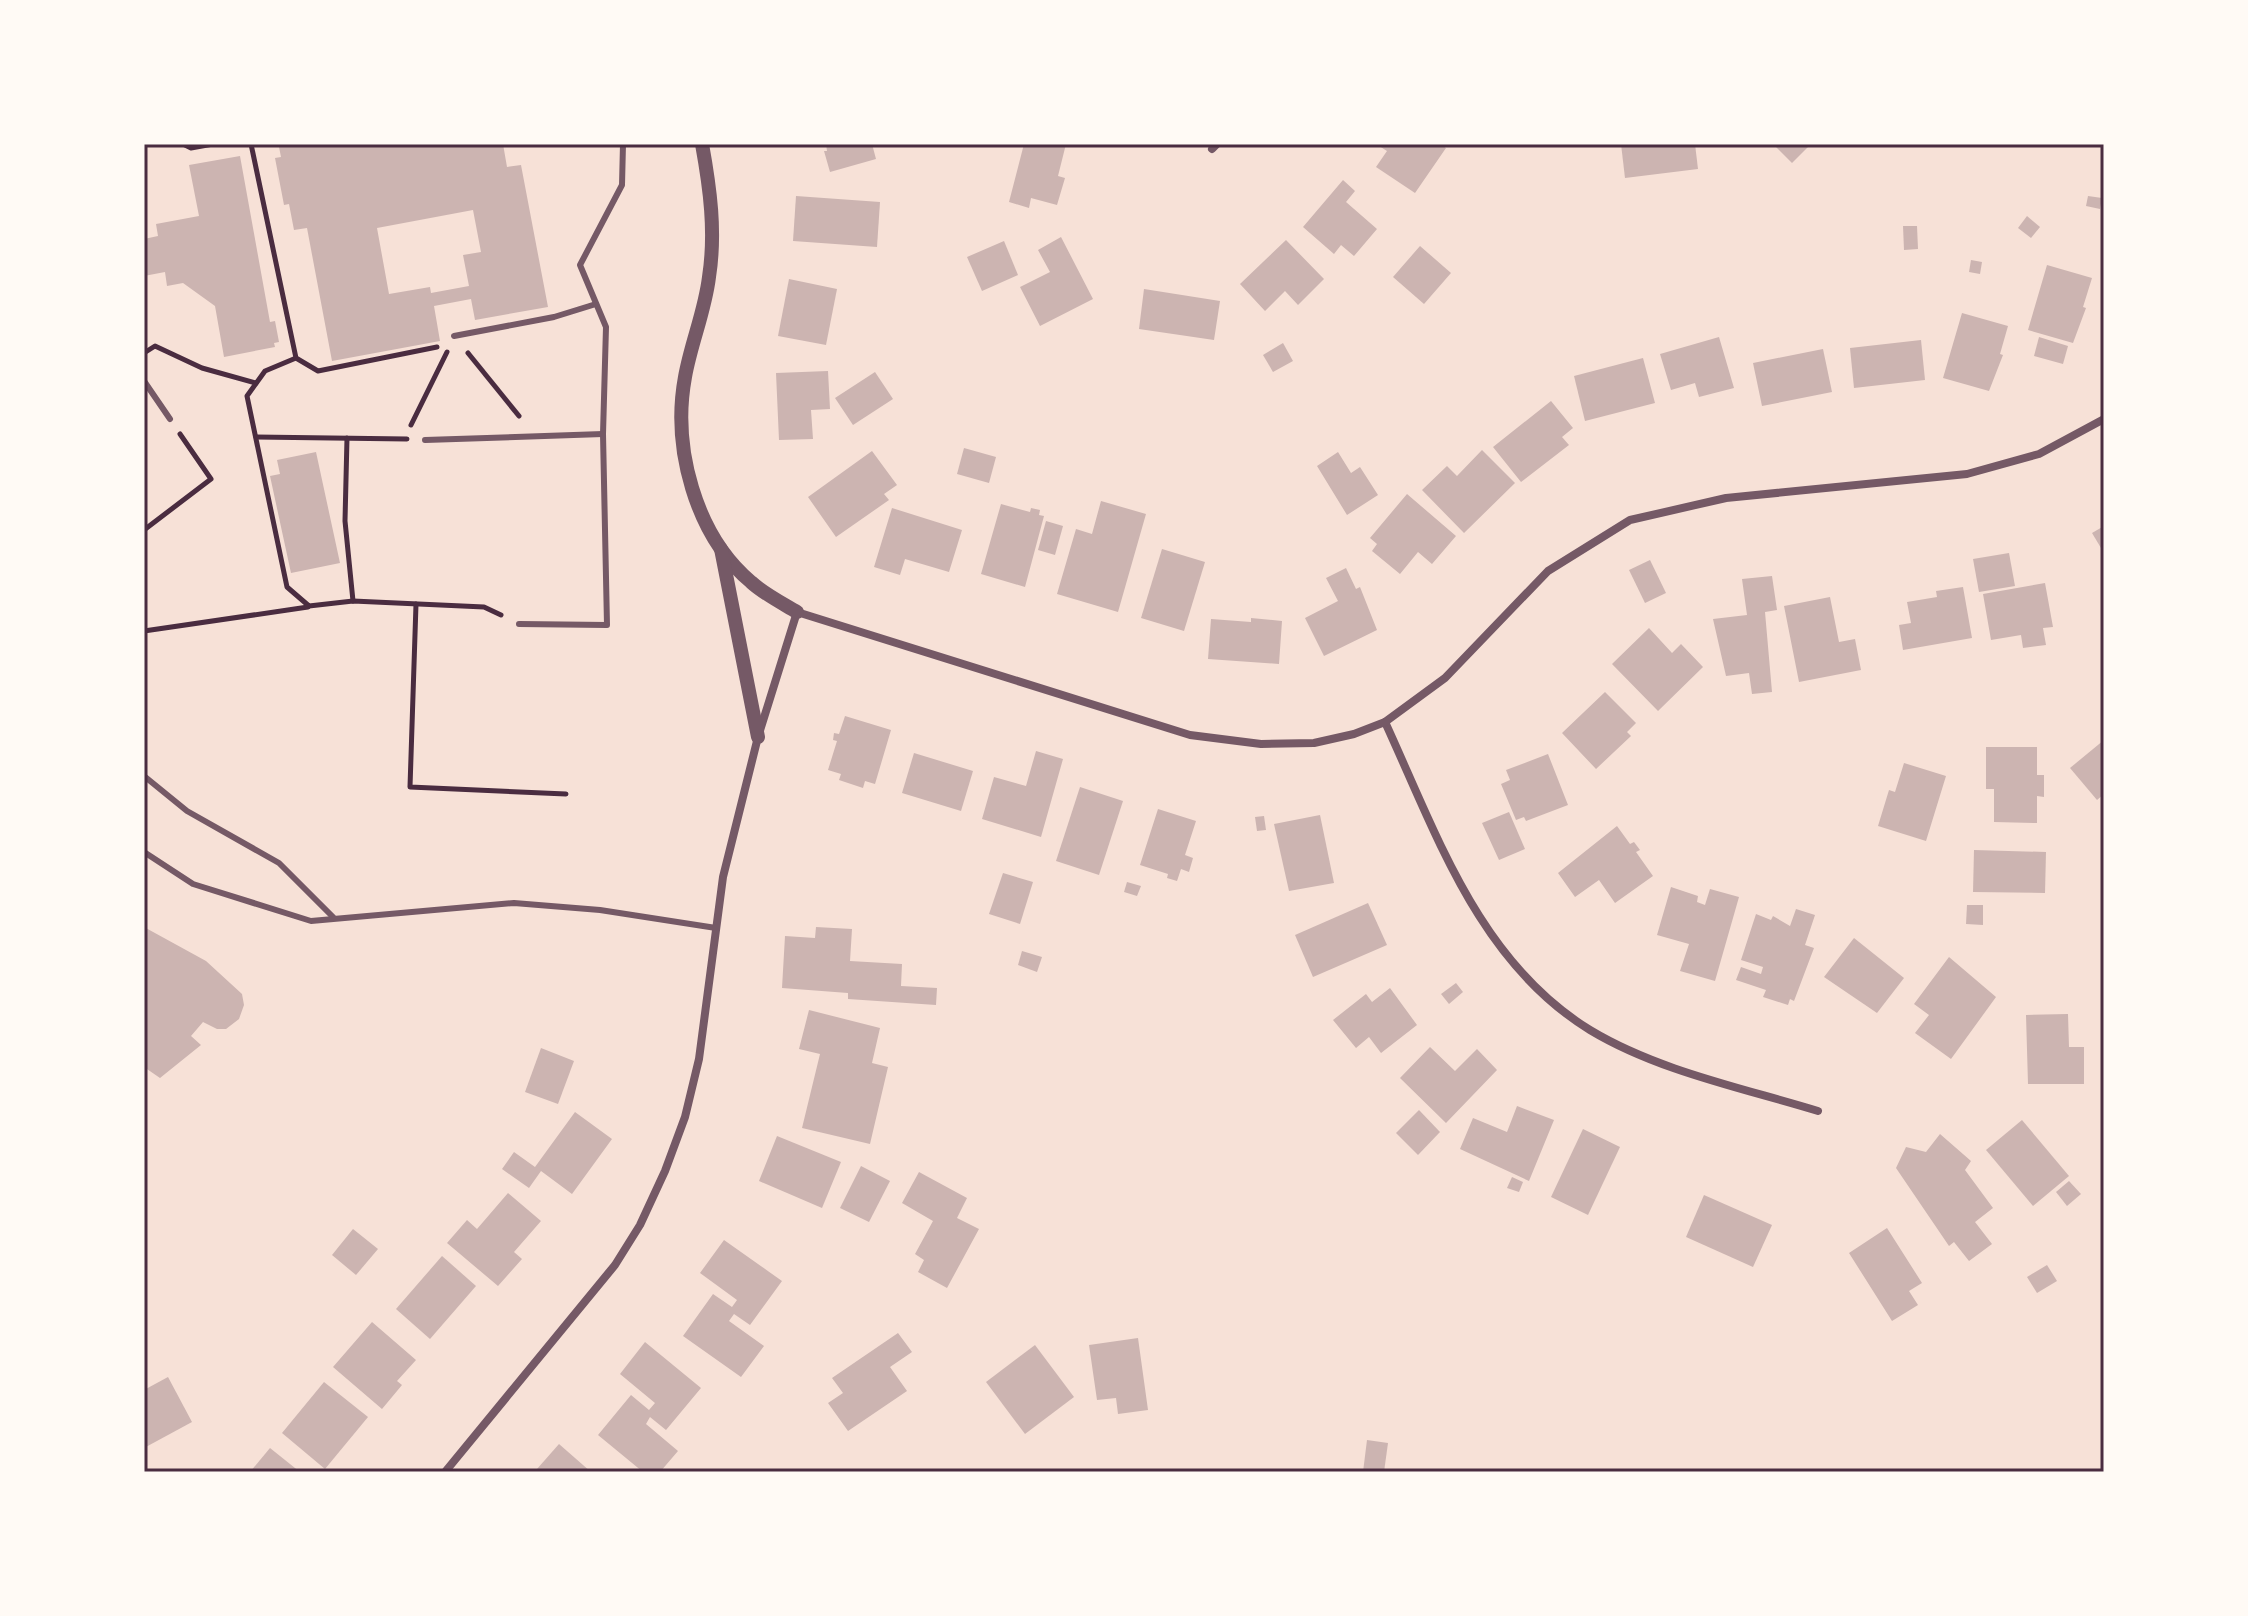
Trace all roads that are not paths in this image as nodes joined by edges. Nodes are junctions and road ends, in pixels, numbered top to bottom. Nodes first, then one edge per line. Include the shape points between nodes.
1 (623, 144) edge
2 (702, 144) edge
3 (596, 304) junction
4 (454, 336) road end
5 (144, 381) edge
6 (170, 419) road end
7 (2104, 419) edge
8 (603, 434) junction
9 (425, 440) road end
10 (720, 545) junction
11 (797, 612) junction
12 (519, 624) road end
13 (1385, 722) junction
14 (758, 737) junction
15 (144, 776) edge
16 (144, 852) edge
17 (333, 917) junction
18 (716, 928) junction
19 (1818, 1111) dead end
20 (445, 1472) edge

1 - 3 lane via 622,185 580,265
2 - 10 street via 712,247 684,378 682,428 684,462
3 - 4 lane
3 - 8 lane via 606,327
5 - 6 lane
7 - 13 street via 2039,454 1967,474 1726,498 1630,520 1548,571 1445,678
8 - 9 lane
8 - 12 lane via 607,625
10 - 11 street via 751,583
10 - 14 street
11 - 13 street via 1190,735 1261,744 1314,743
11 - 14 street
13 - 19 street via 1479,917 1548,1002 1592,1031 1666,1064
14 - 18 street via 723,877
15 - 17 lane via 187,811 279,863
16 - 17 lane via 193,884 311,921
17 - 18 lane via 514,903
18 - 20 street via 699,1059 685,1117 640,1225 615,1265

